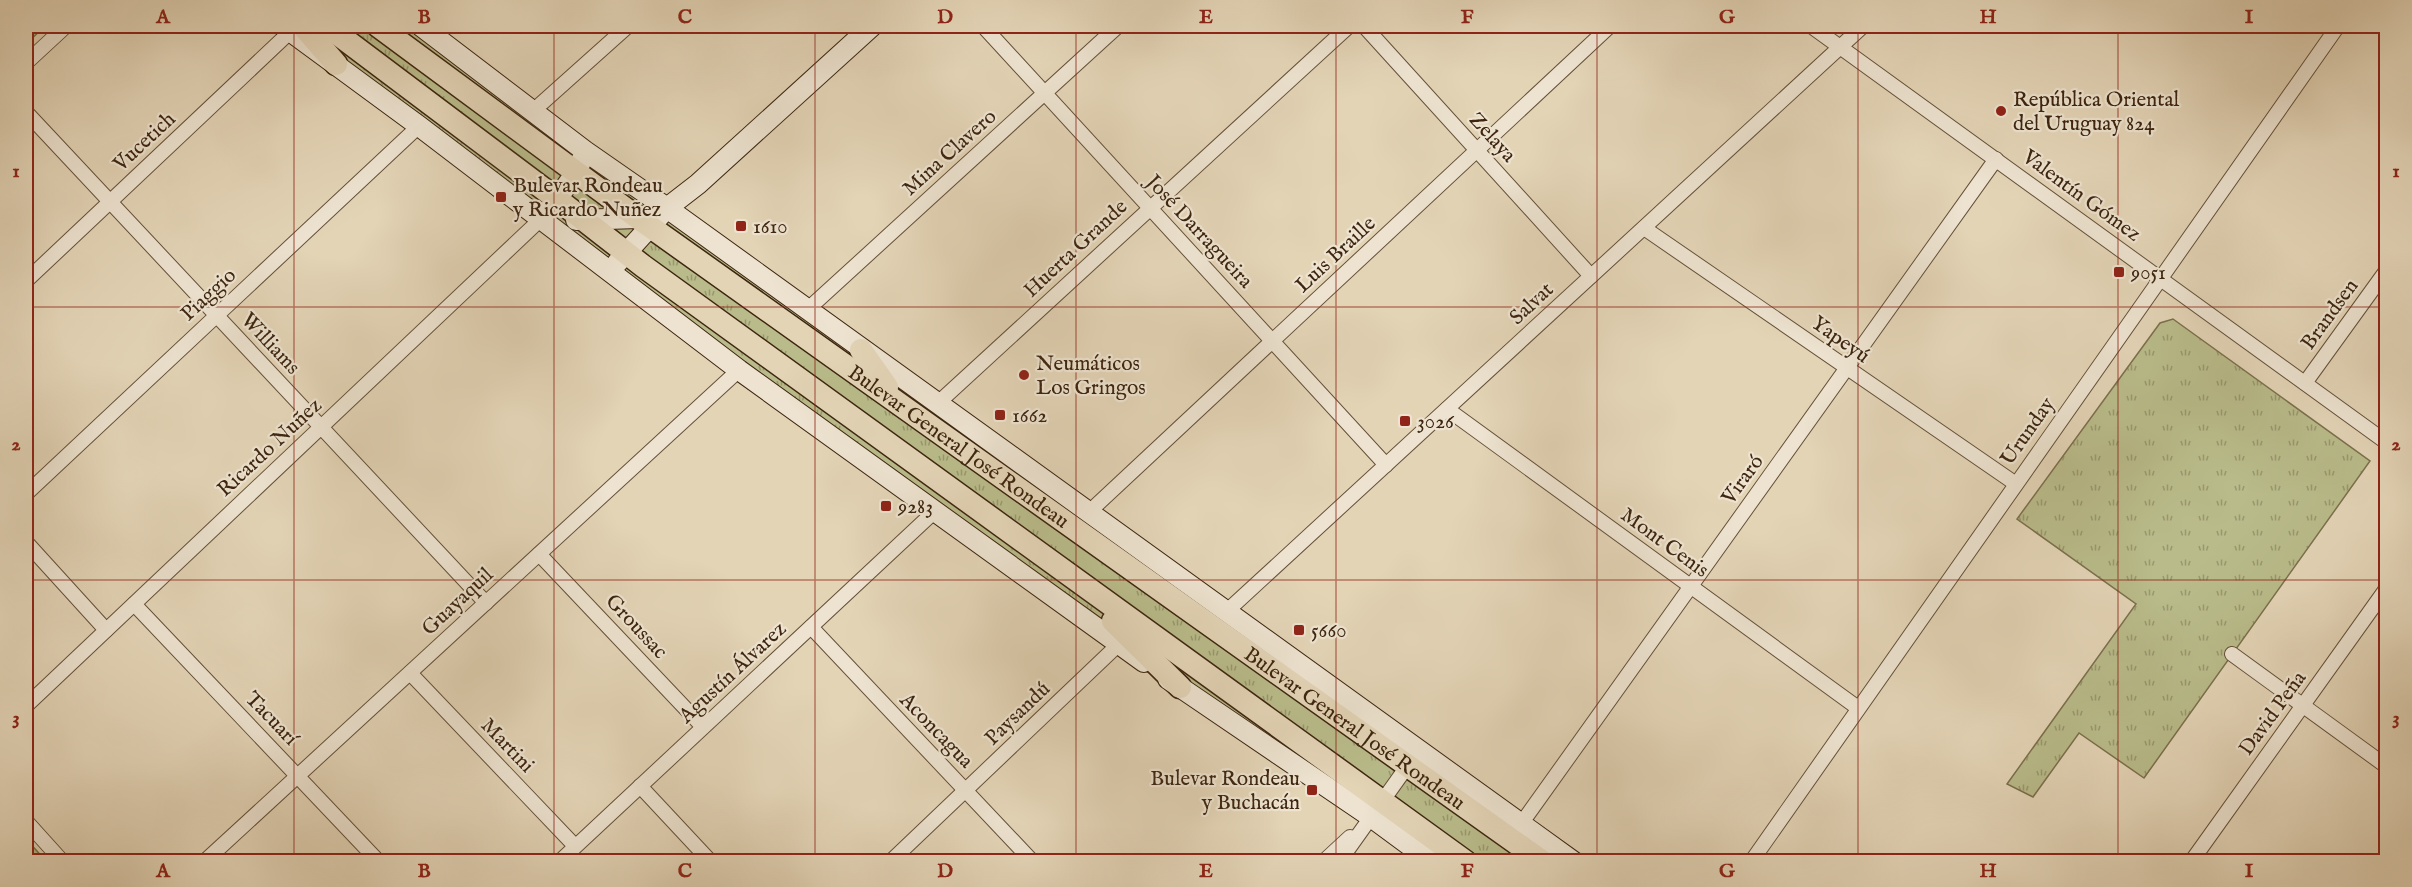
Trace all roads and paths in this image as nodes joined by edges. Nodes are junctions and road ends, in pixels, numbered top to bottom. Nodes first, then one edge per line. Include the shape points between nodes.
1 (66, 26) edge
2 (327, 26) edge
3 (378, 26) edge
4 (421, 26) edge
5 (628, 26) edge
6 (872, 26) edge
7 (983, 26) edge
8 (1118, 26) edge
9 (1349, 26) edge
10 (1364, 26) edge
11 (1610, 26) edge
12 (1810, 26) edge
13 (1863, 26) edge
14 (2338, 26) edge
15 (292, 28) edge
16 (1841, 46) junction
17 (26, 63) edge
18 (336, 64) joint
19 (1045, 93) junction
20 (533, 111) junction
21 (26, 112) edge
22 (419, 126) junction
23 (1477, 150) junction
24 (1996, 159) junction
25 (581, 161) junction
26 (557, 199) junction
27 (110, 202) junction
28 (667, 208) junction
29 (1150, 208) junction
30 (542, 219) junction
31 (585, 220) junction
32 (644, 222) junction
33 (1644, 228) junction
34 (626, 253) junction
35 (2386, 270) edge
36 (609, 271) junction
37 (1592, 276) junction
38 (2161, 278) junction
39 (26, 282) edge
40 (807, 310) junction
41 (216, 315) junction
42 (1272, 341) junction
43 (861, 350) junction
44 (1848, 369) junction
45 (738, 370) junction
46 (2305, 383) junction
47 (899, 403) junction
48 (936, 404) junction
49 (1447, 409) junction
50 (321, 427) junction
51 (2386, 442) edge
52 (1386, 465) junction
53 (2016, 484) junction
54 (26, 494) edge
55 (934, 512) junction
56 (1089, 512) junction
57 (26, 542) edge
58 (539, 555) junction
59 (1061, 570) junction
60 (1690, 586) junction
61 (2386, 589) edge
62 (486, 603) junction
63 (134, 604) junction
64 (1226, 612) junction
65 (811, 627) junction
66 (106, 630) junction
67 (1119, 644) junction
68 (2232, 654) dead end
69 (410, 673) junction
70 (1180, 687) junction
71 (26, 706) edge
72 (2302, 706) junction
73 (1858, 708) junction
74 (703, 727) junction
75 (1413, 758) junction
76 (2386, 766) edge
77 (297, 776) junction
78 (640, 786) junction
79 (966, 790) junction
80 (1376, 810) junction
81 (26, 821) edge
82 (1521, 824) junction
83 (575, 846) junction
84 (63, 861) edge
85 (204, 861) edge
86 (379, 861) edge
87 (559, 861) edge
88 (711, 861) edge
89 (890, 861) edge
90 (1033, 861) edge
91 (1323, 861) edge
92 (1339, 861) edge
93 (1432, 861) edge
94 (1466, 861) edge
95 (1543, 861) edge
96 (1574, 861) edge
97 (1751, 861) edge
98 (2191, 861) edge

1 - 17 street
2 - 26 main road, Bulevar General José Rondeau
3 - 25 main road, Bulevar General José Rondeau
4 - 20 main road, Bulevar General José Rondeau
5 - 20 street
6 - 28 main road
7 - 19 street, José Darragueira
8 - 19 street, Mina Clavero
9 - 29 street, Huerta Grande
10 - 23 street, Zelaya
11 - 23 street, Luis Braille
12 - 16 street, Valentín Gómez
13 - 16 street, Salvat
14 - 38 street, Urunday
15 - 18 main road
15 - 27 street, Vucetich
16 - 24 street, Valentín Gómez
16 - 33 street, Salvat
18 - 22 main road, Bulevar General José Rondeau
19 - 29 street, José Darragueira
19 - 40 street, Mina Clavero
20 - 25 main road, Bulevar General José Rondeau
21 - 27 street, Williams
22 - 30 main road, Bulevar General José Rondeau
22 - 41 street, Piaggio
23 - 37 street, Zelaya
23 - 42 street, Luis Braille
24 - 38 street, Valentín Gómez
24 - 44 street, Viraró
25 - 26 main road
25 - 28 main road, Bulevar General José Rondeau
25 - 32 main road, Bulevar General José Rondeau
26 - 30 main road
26 - 31 main road, Bulevar General José Rondeau
27 - 39 street, Vucetich
27 - 41 street, Williams
28 - 32 main road
28 - 40 main road, Bulevar General José Rondeau
29 - 42 street, José Darragueira
29 - 48 street, Huerta Grande
30 - 31 main road
30 - 36 main road, Bulevar General José Rondeau
30 - 50 street, Ricardo Nuñez
31 - 32 main road
31 - 34 main road, Bulevar General José Rondeau
32 - 34 main road
32 - 47 main road, Bulevar General José Rondeau
33 - 37 street, Salvat
33 - 44 street, Yapeyú
34 - 36 main road
34 - 59 main road, Bulevar General José Rondeau
35 - 46 street, Brandsen
36 - 45 main road, Bulevar General José Rondeau
37 - 49 street, Salvat
38 - 46 street, Valentín Gómez
38 - 53 street, Urunday
40 - 43 main road, Bulevar General José Rondeau
41 - 50 street, Williams
41 - 54 street, Piaggio
42 - 52 street, José Darragueira
42 - 56 street, Luis Braille
43 - 47 main road
43 - 48 main road, Bulevar General José Rondeau
44 - 53 street, Yapeyú
44 - 60 street, Viraró
45 - 55 main road, Bulevar General José Rondeau
45 - 58 street, Guayaquil
46 - 51 street, Valentín Gómez
47 - 75 main road, Bulevar General José Rondeau
48 - 56 main road, Bulevar General José Rondeau
49 - 52 street, Salvat
49 - 60 street, Mont Cenis
50 - 62 street, Williams
50 - 63 street, Ricardo Nuñez
52 - 64 street, Salvat
53 - 73 street, Urunday
55 - 65 street, Agustín Álvarez
55 - 67 main road, Bulevar General José Rondeau
56 - 64 main road, Bulevar General José Rondeau
57 - 66 street
58 - 62 street, Guayaquil
58 - 74 street, Groussac
59 - 70 main road
59 - 80 main road, Bulevar General José Rondeau
60 - 73 street, Mont Cenis
60 - 82 street, Viraró
61 - 72 street, David Peña
62 - 69 street, Guayaquil
63 - 66 street, Ricardo Nuñez
63 - 77 street, Tacuarí
64 - 75 main road, Bulevar General José Rondeau
65 - 74 street, Agustín Álvarez
65 - 79 street, Aconcagua
66 - 71 street, Ricardo Nuñez
67 - 70 main road, Bulevar General José Rondeau
67 - 79 street, Paysandú
68 - 72 street
69 - 77 street, Guayaquil
69 - 83 street, Martini
70 - 80 main road, Bulevar General José Rondeau
72 - 76 street
72 - 98 street, David Peña
73 - 97 street, Urunday
74 - 78 street, Agustín Álvarez
75 - 80 street
75 - 82 main road, Bulevar General José Rondeau
75 - 95 main road, Bulevar General José Rondeau
77 - 85 street, Guayaquil
77 - 86 street, Tacuarí
78 - 83 street, Agustín Álvarez
78 - 88 street
79 - 89 street, Paysandú
79 - 90 street, Aconcagua
80 - 91 street
80 - 92 street
80 - 93 main road, Bulevar General José Rondeau
80 - 94 main road, Bulevar General José Rondeau
81 - 84 street
82 - 96 main road, Bulevar General José Rondeau
83 - 87 street, Agustín Álvarez

